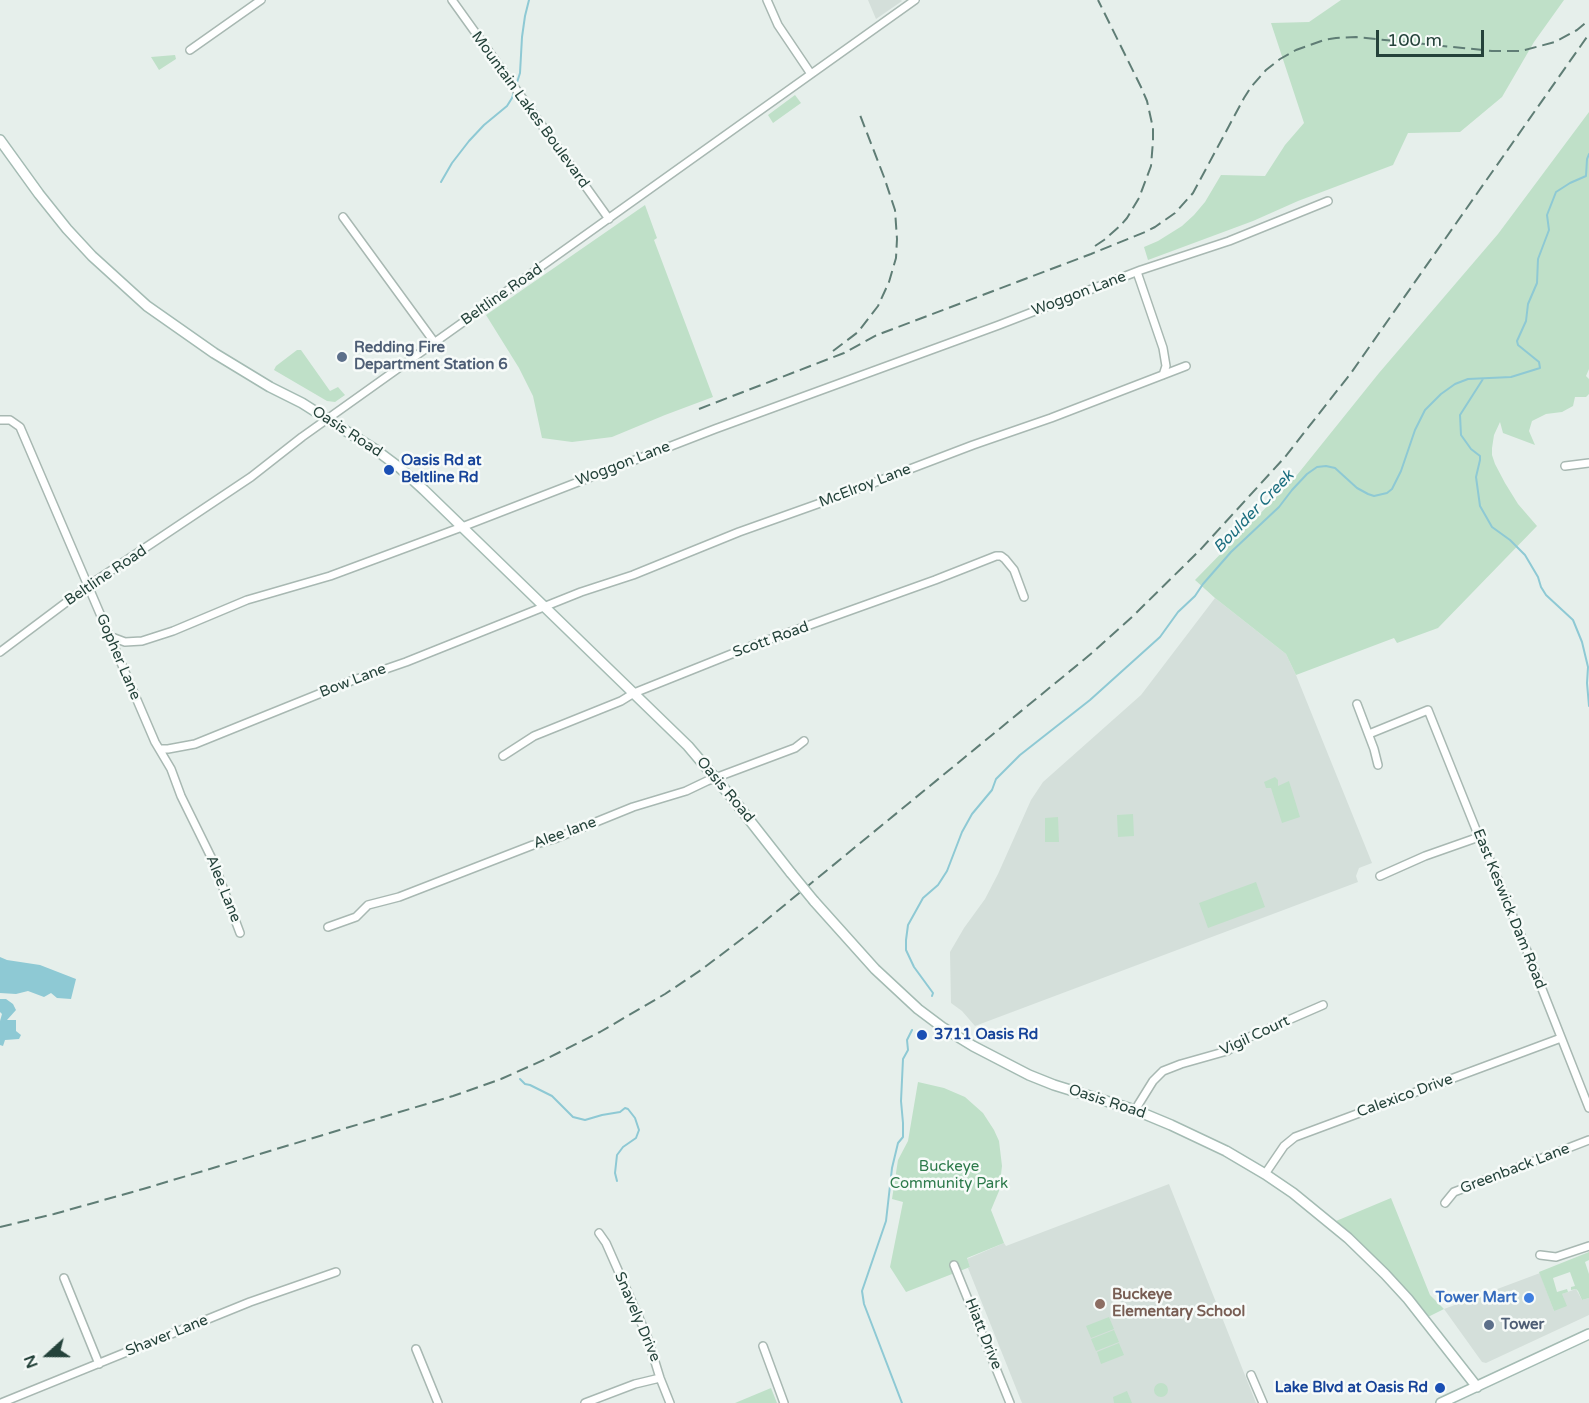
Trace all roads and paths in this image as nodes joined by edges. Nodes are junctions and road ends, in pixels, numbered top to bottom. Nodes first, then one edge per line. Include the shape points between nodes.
1 (261, 0) edge
2 (452, 0) edge
3 (767, 0) edge
4 (915, 0) edge
5 (190, 50) dead end
6 (811, 74) junction
7 (0, 140) edge
8 (3, 150) edge
9 (1328, 201) dead end
10 (344, 216) dead end
11 (609, 219) junction
12 (1137, 272) junction
13 (435, 343) junction
14 (1186, 366) dead end
15 (1163, 375) junction
16 (327, 419) junction
17 (0, 420) edge
18 (1589, 463) edge
19 (1566, 466) dead end
20 (462, 527) junction
21 (88, 586) junction
22 (1024, 597) dead end
23 (545, 608) junction
24 (109, 636) junction
25 (0, 652) edge
26 (634, 693) junction
27 (1357, 704) dead end
28 (1369, 734) junction
29 (804, 741) dead end
30 (160, 749) junction
31 (503, 756) dead end
32 (1378, 765) dead end
33 (716, 778) junction
34 (1479, 837) junction
35 (204, 844) joint
36 (1380, 876) dead end
37 (328, 927) dead end
38 (240, 933) dead end
39 (1323, 1005) dead end
40 (1561, 1038) junction
41 (1589, 1108) edge
42 (1135, 1110) junction
43 (1589, 1140) edge
44 (1265, 1174) junction
45 (1444, 1203) dead end
46 (599, 1233) dead end
47 (1589, 1246) edge
48 (1540, 1255) dead end
49 (954, 1265) dead end
50 (336, 1272) dead end
51 (64, 1278) dead end
52 (1589, 1334) edge
53 (763, 1347) dead end
54 (416, 1349) dead end
55 (99, 1364) junction
56 (1251, 1376) dead end
57 (660, 1378) junction
58 (1476, 1387) junction
59 (1, 1403) edge
60 (438, 1403) edge
61 (585, 1403) edge
62 (670, 1403) edge
63 (784, 1403) edge
64 (1010, 1403) edge
65 (1263, 1403) edge
66 (1441, 1403) edge

1 - 5 street
2 - 11 street, Mountain Lakes Boulevard
3 - 6 street via 778,25
4 - 6 street, Beltline Road
6 - 11 street, Beltline Road
7 - 8 main road, Oasis Road
8 - 16 main road, Oasis Road via 67,229 147,306 214,353
9 - 12 street, Woggon Lane
10 - 13 street
11 - 13 street, Beltline Road
12 - 15 street, Woggon Lane via 1163,348
12 - 20 street, Woggon Lane
13 - 16 street, Beltline Road
14 - 15 street, McElroy Lane
15 - 23 street, McElroy Lane
16 - 20 main road, Oasis Road via 394,464
16 - 21 street, Beltline Road via 251,477
17 - 21 street, Gopher Lane via 16,423 24,434
18 - 19 street
20 - 23 main road, Oasis Road
20 - 24 street, Woggon Lane via 330,576 247,600 157,637 129,643
21 - 24 street, Gopher Lane
21 - 25 street, Beltline Road
22 - 26 street, Scott Road via 1014,570 1005,559 996,556
23 - 26 main road, Oasis Road
23 - 30 street, Bow Lane via 195,744
24 - 30 street, Gopher Lane
26 - 31 street, Scott Road via 534,736
26 - 33 main road, Oasis Road
27 - 28 street
28 - 32 street
28 - 34 street, East Keswick Dam Road via 1428,710
29 - 33 street, Alee lane
30 - 35 street, Gopher Lane
33 - 37 street, Alee lane via 399,897 368,905 356,917
33 - 42 main road, Oasis Road, bridge via 814,902 875,969 918,1008 952,1034 1001,1062 1054,1085
34 - 36 street
34 - 40 street, East Keswick Dam Road
35 - 38 street, Alee Lane
39 - 42 street, Vigil Court via 1247,1038 1227,1051 1163,1071
40 - 41 street, East Keswick Dam Road
40 - 44 street, Calexico Drive via 1295,1137
42 - 44 main road, Oasis Road via 1211,1143
43 - 45 street, Greenback Lane via 1454,1192
44 - 58 main road, Oasis Road via 1368,1256 1408,1299
46 - 57 street, Snavely Drive via 647,1336
47 - 48 street via 1556,1257
49 - 64 street, Hiatt Drive
50 - 55 street, Shaver Lane via 250,1302
51 - 55 street
52 - 58 main road
53 - 63 street
54 - 60 street
55 - 59 street, Shaver Lane
56 - 65 street
57 - 61 street
57 - 62 street, Snavely Drive
58 - 66 main road

